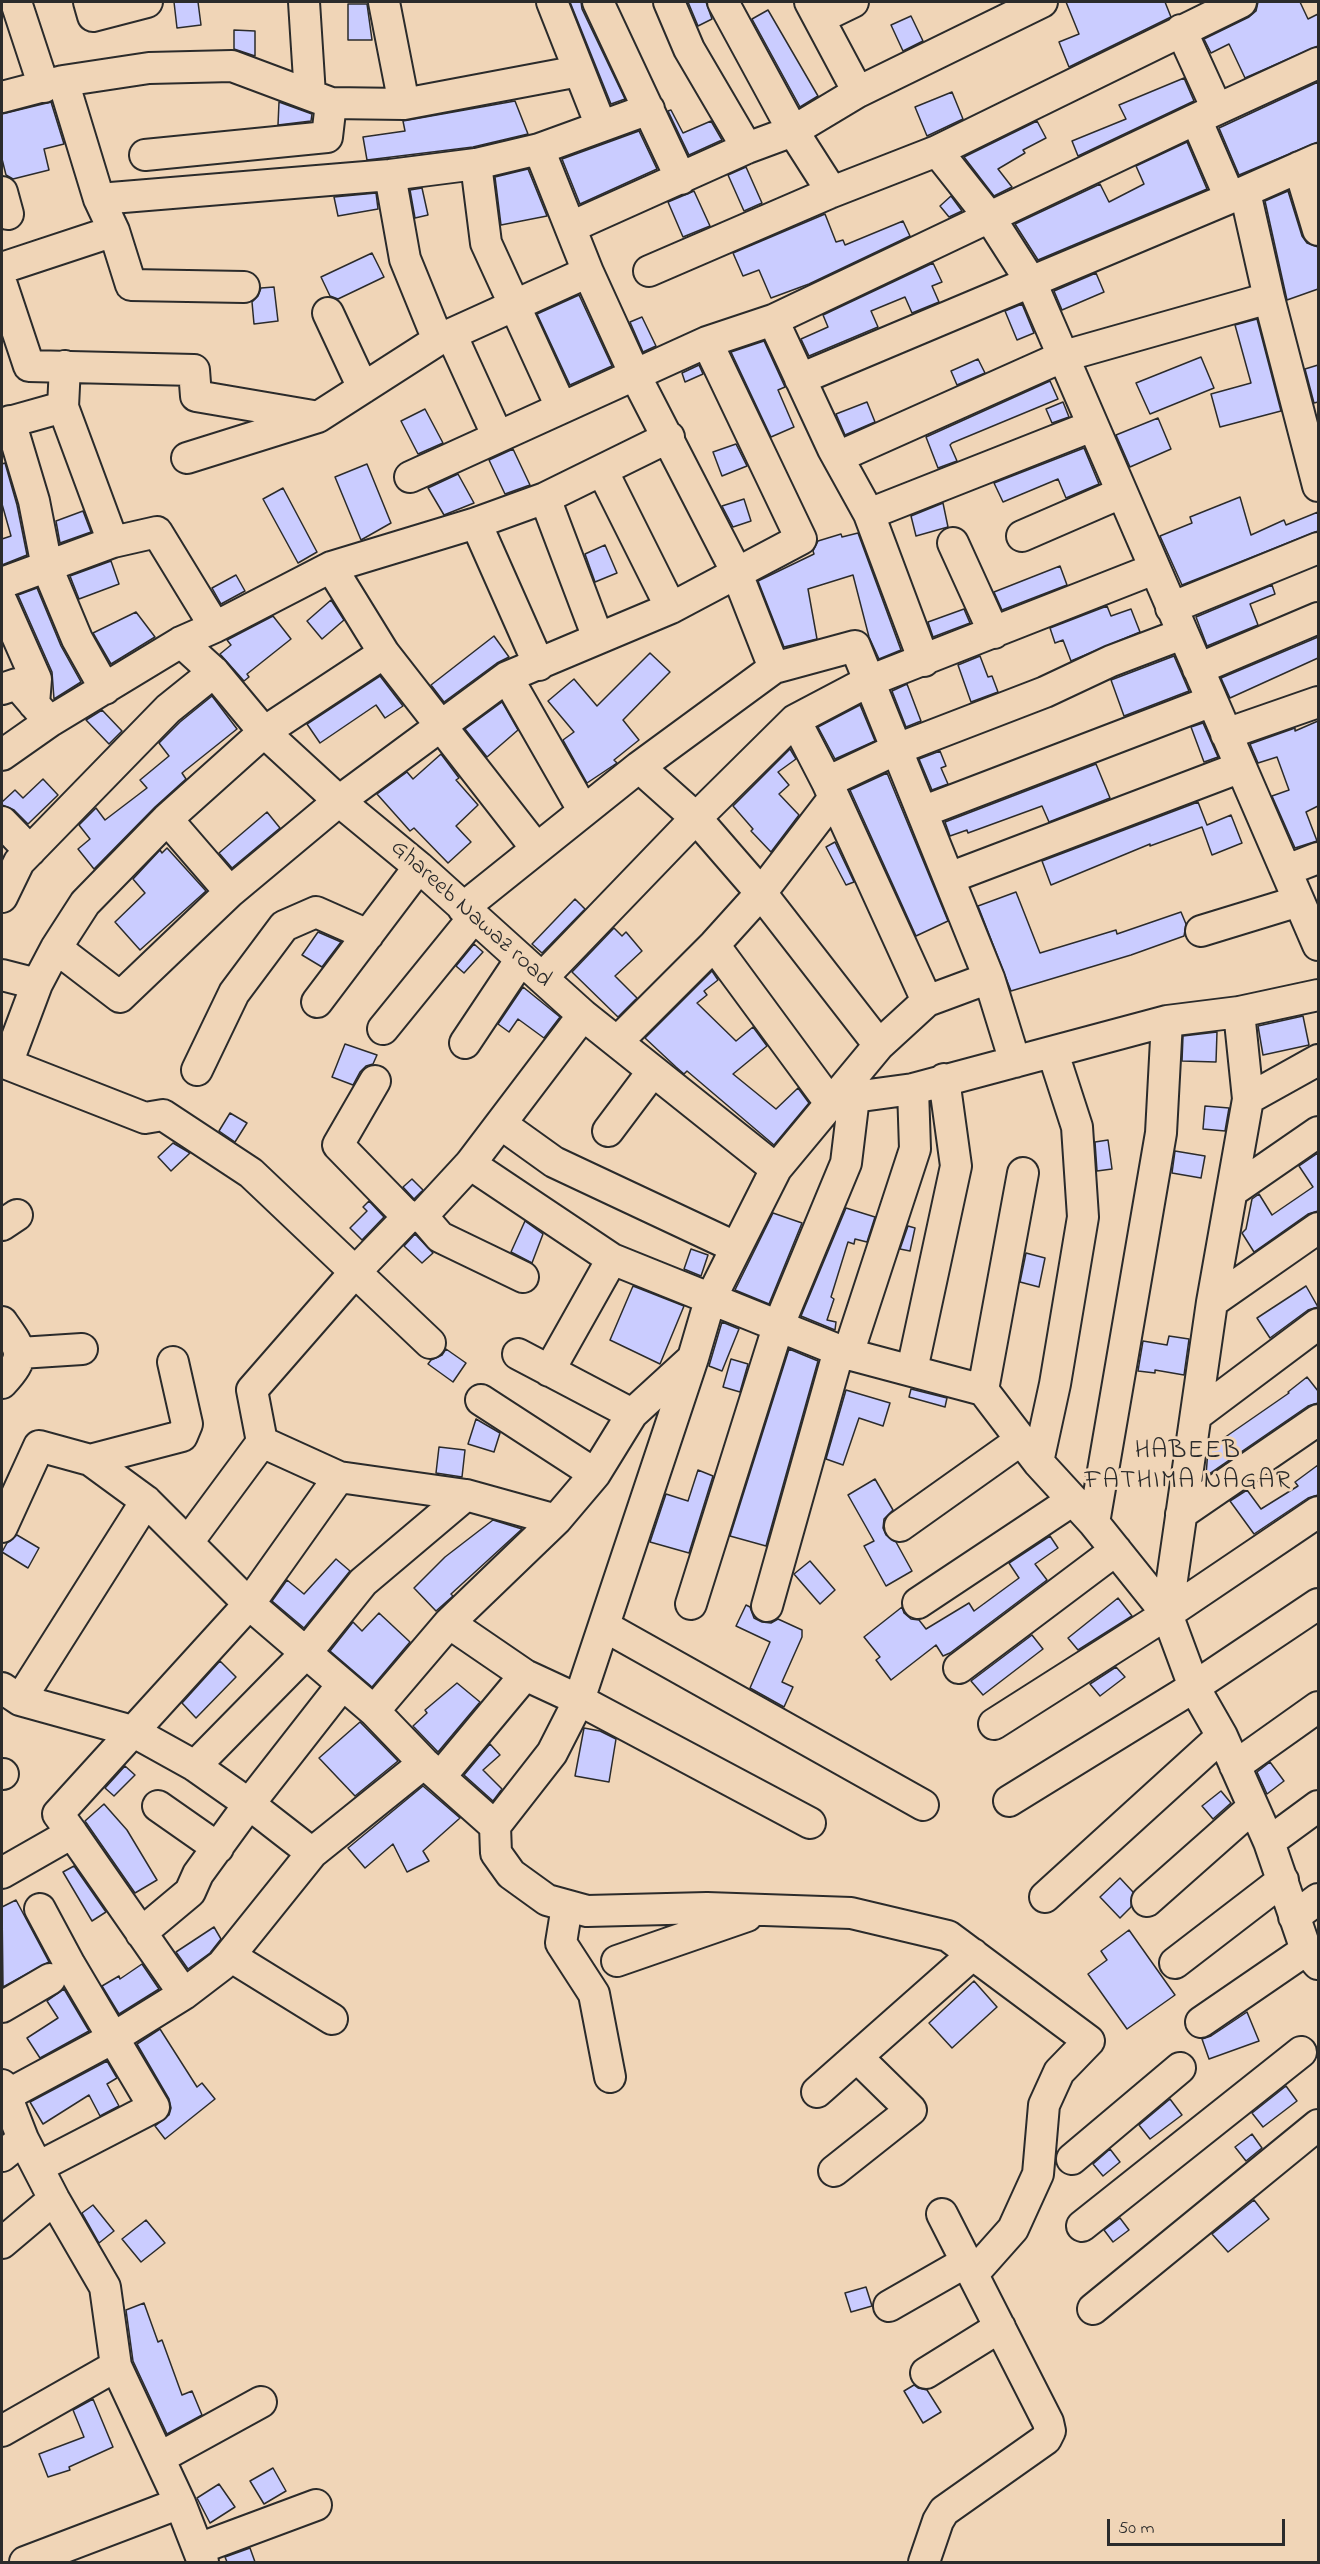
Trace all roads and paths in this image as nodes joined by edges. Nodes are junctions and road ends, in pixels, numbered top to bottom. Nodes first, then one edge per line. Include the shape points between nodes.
1 (16, 2) edge
2 (89, 2) edge
3 (147, 2) edge
4 (304, 2) edge
5 (384, 2) edge
6 (552, 2) edge
7 (598, 2) edge
8 (669, 2) edge
9 (723, 2) edge
10 (853, 2) edge
11 (1042, 2) edge
12 (1242, 2) edge
13 (815, 10) edge
14 (1181, 30) junction
15 (1318, 63) edge
16 (579, 71) junction
17 (53, 84) junction
18 (858, 92) junction
19 (2, 97) edge
20 (320, 99) junction
21 (404, 104) junction
22 (649, 109) junction
23 (1207, 114) junction
24 (601, 126) junction
25 (793, 131) junction
26 (747, 148) junction
27 (539, 149) junction
28 (937, 151) junction
29 (145, 155) dead end
30 (1309, 163) edge
31 (476, 164) junction
32 (390, 175) junction
33 (681, 179) junction
34 (832, 192) junction
35 (1238, 195) junction
36 (99, 199) junction
37 (990, 218) junction
38 (571, 226) junction
39 (1318, 230) edge
40 (114, 231) junction
41 (2, 268) edge
42 (649, 271) dead end
43 (588, 272) junction
44 (1031, 282) junction
45 (2, 285) edge
46 (244, 287) dead end
47 (1269, 298) junction
48 (515, 305) junction
49 (328, 313) dead end
50 (773, 320) junction
51 (445, 337) junction
52 (707, 342) junction
53 (13, 355) edge
54 (1064, 356) junction
55 (65, 366) junction
56 (635, 375) junction
57 (800, 379) junction
58 (363, 388) junction
59 (63, 407) junction
60 (561, 407) junction
61 (318, 417) junction
62 (6, 422) edge
63 (1092, 426) junction
64 (498, 437) junction
65 (669, 437) junction
66 (838, 457) junction
67 (187, 458) dead end
68 (602, 470) junction
69 (410, 477) dead end
70 (1318, 486) edge
71 (1121, 493) junction
72 (545, 498) junction
73 (869, 514) junction
74 (476, 524) junction
75 (1022, 536) dead end
76 (113, 543) junction
77 (953, 543) dead end
78 (1318, 548) edge
79 (47, 567) junction
80 (331, 567) junction
81 (1154, 569) junction
82 (736, 571) junction
83 (2, 583) edge
84 (2, 602) edge
85 (671, 608) junction
86 (1318, 618) edge
87 (1177, 621) junction
88 (215, 627) junction
89 (994, 633) junction
90 (598, 638) junction
91 (181, 642) junction
92 (384, 653) junction
93 (924, 661) junction
94 (539, 665) junction
95 (774, 668) junction
96 (1198, 669) junction
97 (214, 672) junction
98 (507, 677) junction
99 (869, 681) junction
100 (2, 689) edge
101 (105, 689) junction
102 (1212, 701) junction
103 (1318, 702) edge
104 (42, 713) junction
105 (795, 720) junction
106 (440, 727) junction
107 (264, 732) junction
108 (1226, 734) junction
109 (896, 749) junction
110 (2, 755) edge
111 (639, 766) junction
112 (1241, 767) junction
113 (830, 790) junction
114 (339, 801) junction
115 (583, 810) junction
116 (922, 812) junction
117 (696, 818) junction
118 (167, 819) junction
119 (2, 822) edge
120 (536, 848) junction
121 (30, 851) junction
122 (1318, 858) edge
123 (419, 867) junction
124 (1287, 870) junction
125 (949, 878) junction
126 (4, 885) edge
127 (230, 892) junction
128 (761, 893) junction
129 (1299, 901) junction
130 (468, 912) junction
131 (1201, 931) dead end
132 (368, 935) junction
133 (714, 945) junction
134 (1318, 945) edge
135 (56, 948) junction
136 (531, 968) junction
137 (2, 975) edge
138 (990, 978) junction
139 (37, 984) junction
140 (1318, 995) edge
141 (927, 1001) junction
142 (316, 1002) dead end
143 (1239, 1012) junction
144 (583, 1015) junction
145 (1167, 1021) junction
146 (383, 1029) dead end
147 (617, 1042) junction
148 (465, 1043) dead end
149 (879, 1045) junction
150 (1053, 1053) junction
151 (5, 1060) edge
152 (1015, 1062) junction
153 (1318, 1063) edge
154 (197, 1070) dead end
155 (653, 1071) junction
156 (944, 1079) junction
157 (375, 1081) dead end
158 (914, 1089) junction
159 (841, 1098) junction
160 (1248, 1099) junction
161 (501, 1124) junction
162 (608, 1131) dead end
163 (1318, 1132) edge
164 (470, 1164) junction
165 (776, 1169) junction
166 (1023, 1173) dead end
167 (1234, 1190) junction
168 (415, 1216) junction
169 (1318, 1228) edge
170 (735, 1247) junction
171 (612, 1259) junction
172 (355, 1272) junction
173 (523, 1277) dead end
174 (710, 1299) junction
175 (1212, 1302) junction
176 (2, 1322) edge
177 (1318, 1324) edge
178 (778, 1327) junction
179 (430, 1343) dead end
180 (82, 1349) dead end
181 (843, 1352) junction
182 (20, 1353) junction
183 (518, 1354) dead end
184 (693, 1358) junction
185 (173, 1362) dead end
186 (912, 1370) junction
187 (549, 1371) junction
188 (2, 1383) edge
189 (983, 1389) junction
190 (481, 1400) dead end
191 (632, 1414) junction
192 (1198, 1414) junction
193 (1318, 1420) edge
194 (262, 1442) junction
195 (1029, 1451) junction
196 (90, 1460) junction
197 (595, 1474) junction
198 (339, 1477) junction
199 (466, 1495) junction
200 (1073, 1500) junction
201 (146, 1501) junction
202 (1318, 1512) edge
203 (1181, 1514) junction
204 (556, 1520) junction
205 (1094, 1523) junction
206 (900, 1526) dead end
207 (2, 1527) edge
208 (188, 1542) junction
209 (1116, 1550) junction
210 (918, 1603) dead end
211 (249, 1604) junction
212 (691, 1604) dead end
213 (1318, 1604) edge
214 (767, 1606) dead end
215 (1167, 1614) junction
216 (449, 1623) junction
217 (604, 1626) junction
218 (306, 1653) junction
219 (958, 1668) dead end
220 (525, 1674) junction
221 (342, 1685) junction
222 (1194, 1687) junction
223 (11, 1694) edge
224 (579, 1700) junction
225 (1318, 1707) edge
226 (374, 1711) junction
227 (994, 1724) dead end
228 (132, 1731) junction
229 (1222, 1736) junction
230 (195, 1766) junction
231 (1235, 1766) junction
232 (432, 1770) junction
233 (1009, 1801) dead end
234 (249, 1804) junction
235 (923, 1804) dead end
236 (158, 1806) dead end
237 (1318, 1806) edge
238 (1252, 1808) junction
239 (810, 1823) dead end
240 (495, 1826) junction
241 (72, 1833) junction
242 (1269, 1842) junction
243 (218, 1848) junction
244 (312, 1852) junction
245 (2, 1873) edge
246 (1283, 1880) junction
247 (1046, 1897) dead end
248 (1318, 1899) edge
249 (1147, 1901) dead end
250 (567, 1906) junction
251 (40, 1909) dead end
252 (761, 1910) junction
253 (1294, 1917) junction
254 (141, 1933) junction
255 (973, 1954) junction
256 (230, 1956) junction
257 (1312, 1957) edge
258 (617, 1961) dead end
259 (1174, 1963) dead end
260 (50, 1979) dead end
261 (184, 1994) junction
262 (2, 2007) edge
263 (332, 2019) dead end
264 (1201, 2022) dead end
265 (112, 2038) junction
266 (1301, 2052) dead end
267 (857, 2057) junction
268 (1180, 2068) dead end
269 (610, 2077) dead end
270 (4, 2090) edge
271 (817, 2092) dead end
272 (1318, 2125) edge
273 (12, 2148) edge
274 (1072, 2159) dead end
275 (38, 2167) junction
276 (834, 2171) dead end
277 (54, 2199) junction
278 (942, 2214) dead end
279 (1082, 2226) dead end
280 (2, 2243) edge
281 (969, 2268) junction
282 (889, 2306) dead end
283 (1093, 2309) dead end
284 (1000, 2327) junction
285 (116, 2366) junction
286 (926, 2373) dead end
287 (261, 2402) dead end
288 (2, 2431) edge
289 (159, 2458) junction
290 (180, 2503) junction
291 (316, 2505) dead end
292 (201, 2555) edge
293 (25, 2562) edge
294 (924, 2562) edge

1 - 17 street
2 - 3 street via 93,16
4 - 20 street
5 - 21 street
6 - 16 street
7 - 22 street
8 - 26 street via 689,48
9 - 25 street
10 - 13 street
11 - 18 street
12 - 14 street
13 - 18 street
14 - 23 street
14 - 28 street
15 - 23 street
16 - 21 street
16 - 24 street
17 - 19 street
17 - 20 street via 149,68 232,66
17 - 36 street
18 - 25 street
20 - 21 street
20 - 29 street via 327,137
22 - 24 street
22 - 33 street
23 - 35 street
23 - 37 street
24 - 27 street
25 - 26 street
25 - 34 street
26 - 33 street
27 - 31 street
27 - 38 street
28 - 34 street
28 - 37 street
30 - 35 street
30 - 39 street
31 - 32 street
31 - 48 street via 486,243
32 - 36 street
32 - 51 street via 405,259
33 - 38 street
34 - 42 street
35 - 44 street
35 - 47 street
36 - 40 street
37 - 44 street
37 - 50 street
38 - 43 street
40 - 41 street
40 - 46 street via 131,285
43 - 48 street
43 - 56 street
44 - 54 street
44 - 57 street
45 - 53 street
47 - 54 street
47 - 70 street
48 - 51 street
48 - 60 street
49 - 58 street
50 - 52 street
50 - 57 street
51 - 58 street
51 - 64 street
52 - 56 street
52 - 82 street via 801,539
53 - 55 street via 29,366
54 - 63 street
54 - 66 street
55 - 59 street
55 - 61 street via 194,370 196,396
56 - 60 street
56 - 65 street
57 - 66 street
58 - 61 street
59 - 62 street
59 - 76 street
60 - 64 street
61 - 67 street
62 - 79 street via 34,501
63 - 71 street
63 - 73 street
64 - 69 street
65 - 68 street
65 - 82 street
66 - 73 street
68 - 72 street
68 - 85 street
71 - 75 street
71 - 81 street
72 - 74 street
72 - 90 street
73 - 93 street
74 - 80 street
74 - 94 street
76 - 79 street
76 - 88 street via 157,531
77 - 89 street
78 - 87 street
79 - 83 street
79 - 101 street via 77,639
80 - 88 street
80 - 92 street
81 - 87 street
81 - 89 street
82 - 85 street
82 - 95 street
84 - 104 street via 36,679
85 - 90 street
86 - 96 street
87 - 96 street
87 - 109 street via 1111,661 1045,692
88 - 91 street
89 - 93 street
90 - 94 street
91 - 97 street, Ghareeb Nawaz road
91 - 101 street
92 - 106 street
92 - 107 street
93 - 99 street
94 - 98 street
95 - 99 street via 855,646
95 - 111 street
96 - 102 street
97 - 107 street, Ghareeb Nawaz road
97 - 121 street via 168,709
98 - 106 street
98 - 115 street
99 - 105 street
99 - 109 street
100 - 104 street via 17,684
101 - 104 street
102 - 108 street
102 - 116 street
103 - 108 street
104 - 110 street
105 - 113 street
105 - 117 street
106 - 114 street
106 - 120 street
107 - 114 street, Ghareeb Nawaz road
107 - 118 street
108 - 112 street
109 - 113 street
109 - 116 street
111 - 115 street
111 - 117 street
112 - 124 street
112 - 125 street
113 - 128 street
113 - 141 street
114 - 123 street, Ghareeb Nawaz road
114 - 127 street
115 - 120 street
116 - 125 street
117 - 128 street
117 - 136 street
118 - 127 street
118 - 135 street via 85,903
119 - 121 street
120 - 130 street
121 - 126 street
122 - 124 street
123 - 130 street, Ghareeb Nawaz road
123 - 132 street
124 - 129 street
125 - 138 street
127 - 135 street via 120,997
128 - 133 street
128 - 149 street
129 - 131 street
129 - 134 street
130 - 136 street, Ghareeb Nawaz road
130 - 146 street
132 - 142 street
132 - 154 street via 316,912 284,926 234,993
133 - 147 street
133 - 159 street
135 - 139 street
136 - 144 street, Ghareeb Nawaz road
136 - 148 street
137 - 139 street
138 - 141 street
138 - 152 street
139 - 151 street
140 - 143 street
141 - 149 street
143 - 145 street
143 - 160 street
144 - 147 street, Ghareeb Nawaz road
144 - 161 street
145 - 150 street
145 - 205 street via 1161,1133
147 - 155 street, Ghareeb Nawaz road
149 - 159 street
150 - 152 street
150 - 195 street via 1077,1127 1083,1217 1055,1384
151 - 172 street via 145,1118 163,1115 251,1173
152 - 156 street
153 - 160 street
155 - 162 street
155 - 165 street, Ghareeb Nawaz road
156 - 158 street
156 - 186 street via 956,1166
157 - 168 street via 338,1144
158 - 159 street
158 - 181 street via 915,1149
159 - 165 street
159 - 178 street via 846,1163
160 - 167 street
161 - 164 street
161 - 170 street via 554,1162
163 - 167 street
164 - 168 street
164 - 171 street
165 - 170 street
166 - 189 street
167 - 175 street
168 - 172 street
168 - 173 street via 440,1237
169 - 175 street
170 - 174 street
171 - 174 street
171 - 187 street
172 - 179 street
172 - 194 street via 252,1390
174 - 178 street
174 - 184 street
175 - 192 street
176 - 182 street
177 - 192 street
178 - 181 street
178 - 212 street
180 - 182 street
181 - 186 street
181 - 214 street
182 - 188 street via 15,1368
183 - 187 street
184 - 191 street
184 - 217 street
185 - 196 street via 186,1424 182,1436
186 - 189 street
187 - 191 street
189 - 195 street
190 - 197 street
191 - 197 street
192 - 203 street
193 - 203 street
194 - 198 street
194 - 208 street
195 - 200 street
195 - 206 street
196 - 201 street
196 - 207 street via 39,1446
197 - 204 street
198 - 199 street
198 - 211 street
199 - 204 street
199 - 218 street via 363,1582
200 - 205 street
200 - 210 street
201 - 208 street
201 - 223 street
202 - 215 street
203 - 215 street
204 - 216 street
205 - 209 street
208 - 211 street
209 - 215 street
209 - 219 street
211 - 218 street
211 - 228 street
213 - 222 street
215 - 222 street
215 - 227 street
216 - 220 street
216 - 226 street
217 - 224 street
217 - 235 street
218 - 221 street
218 - 230 street
220 - 224 street
220 - 232 street
221 - 226 street
221 - 234 street
222 - 229 street
222 - 233 street
223 - 228 street
224 - 239 street
224 - 240 street via 552,1753
225 - 231 street
226 - 232 street
228 - 230 street
228 - 241 street via 58,1814
229 - 231 street
229 - 247 street
230 - 234 street
231 - 238 street
232 - 240 street
232 - 244 street
234 - 243 street
234 - 244 street
236 - 243 street
237 - 242 street
238 - 242 street
238 - 249 street
240 - 250 street via 496,1853 511,1874 547,1900
241 - 245 street
241 - 254 street
242 - 246 street
243 - 254 street via 190,1892
244 - 256 street
246 - 253 street
246 - 259 street
248 - 253 street
250 - 252 street via 587,1911
250 - 269 street via 561,1943 594,1994
251 - 265 street
252 - 255 street via 851,1913 948,1936
252 - 258 street
253 - 257 street
254 - 261 street
255 - 267 street
255 - 281 street via 1089,2041 1059,2072 1044,2105 1038,2174 1013,2229
256 - 261 street
256 - 263 street
257 - 264 street
260 - 262 street
261 - 265 street
265 - 270 street
265 - 275 street via 154,2107
266 - 279 street
267 - 271 street
267 - 276 street via 911,2110
268 - 274 street
270 - 273 street
272 - 283 street
273 - 275 street
275 - 277 street
277 - 280 street
277 - 285 street via 105,2287
278 - 281 street
281 - 282 street
281 - 284 street
284 - 286 street
284 - 294 street via 1050,2431 1046,2439 944,2511
285 - 288 street
285 - 289 street
287 - 289 street
289 - 290 street
290 - 292 street
290 - 293 street
291 - 292 street

